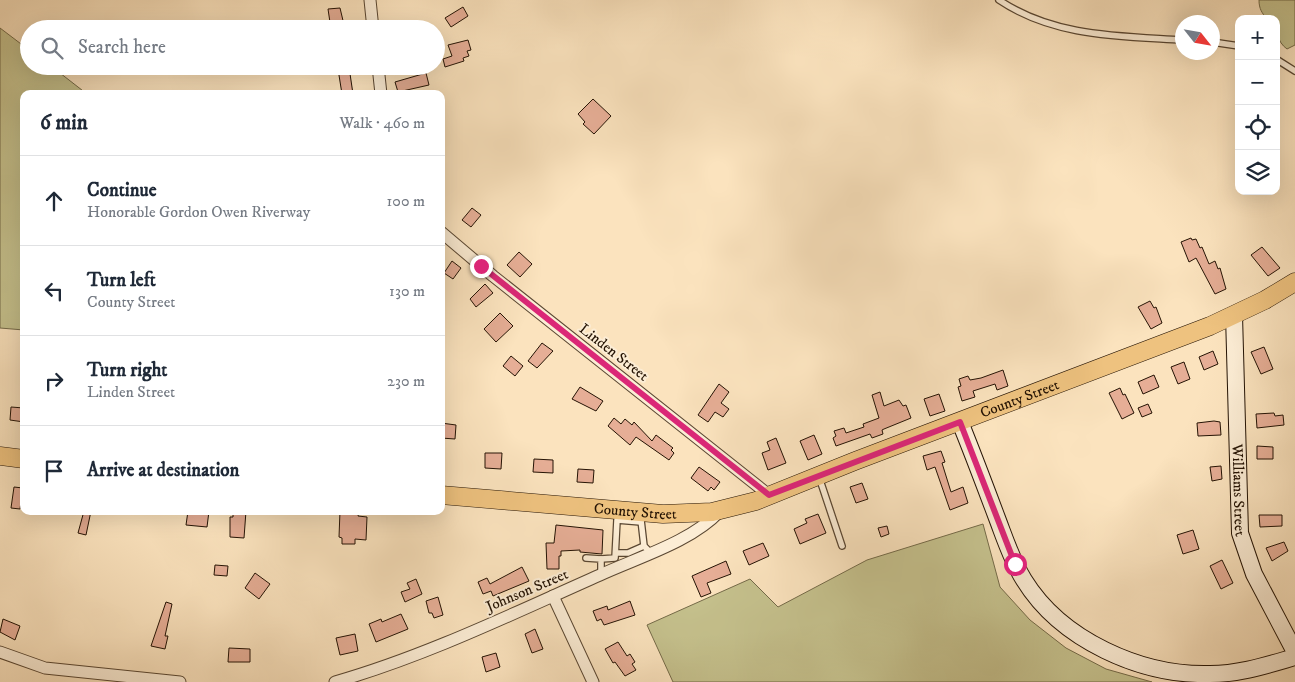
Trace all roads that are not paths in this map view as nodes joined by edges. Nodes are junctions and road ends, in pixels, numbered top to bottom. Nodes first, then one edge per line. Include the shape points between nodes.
1 (370, 0) edge
2 (999, 0) edge
3 (372, 20) edge
4 (1175, 40) edge
5 (1220, 43) edge
6 (1235, 45) edge
7 (1278, 60) edge
8 (1295, 71) edge
9 (379, 75) edge
10 (381, 90) edge
11 (445, 235) edge
12 (1295, 282) edge
13 (1234, 315) junction
14 (960, 422) junction
15 (0, 456) edge
16 (20, 458) edge
17 (818, 475) junction
18 (445, 495) edge
19 (769, 495) junction
20 (721, 510) junction
21 (642, 518) junction
22 (842, 546) dead end
23 (647, 549) junction
24 (616, 553) junction
25 (586, 558) dead end
26 (601, 559) junction
27 (601, 574) junction
28 (553, 596) junction
29 (0, 652) edge
30 (1295, 652) edge
31 (1295, 657) edge
32 (180, 682) edge
33 (335, 682) edge
34 (593, 682) edge

1 - 3 street
2 - 4 lane via 1031,18 1060,28 1090,34
5 - 6 lane
7 - 8 lane
9 - 10 street
11 - 19 street, Linden Street
12 - 13 main road, County Street
13 - 14 main road, County Street
13 - 30 street, Williams Street via 1240,533 1254,574
14 - 17 main road, County Street
14 - 31 street via 1015,564 1038,600 1069,628 1125,659 1186,674 1242,671
15 - 16 main road
17 - 19 main road, County Street
17 - 22 lane
18 - 21 main road, County Street
19 - 20 main road, County Street
20 - 21 main road, County Street
20 - 23 street, Johnson Street via 697,532
21 - 23 lane
21 - 24 lane via 617,520
23 - 24 lane
23 - 27 street, Johnson Street
24 - 26 lane via 616,558
25 - 26 lane
26 - 27 lane
27 - 28 street, Johnson Street
28 - 33 street, Johnson Street via 423,651
28 - 34 street
29 - 32 street via 45,668

